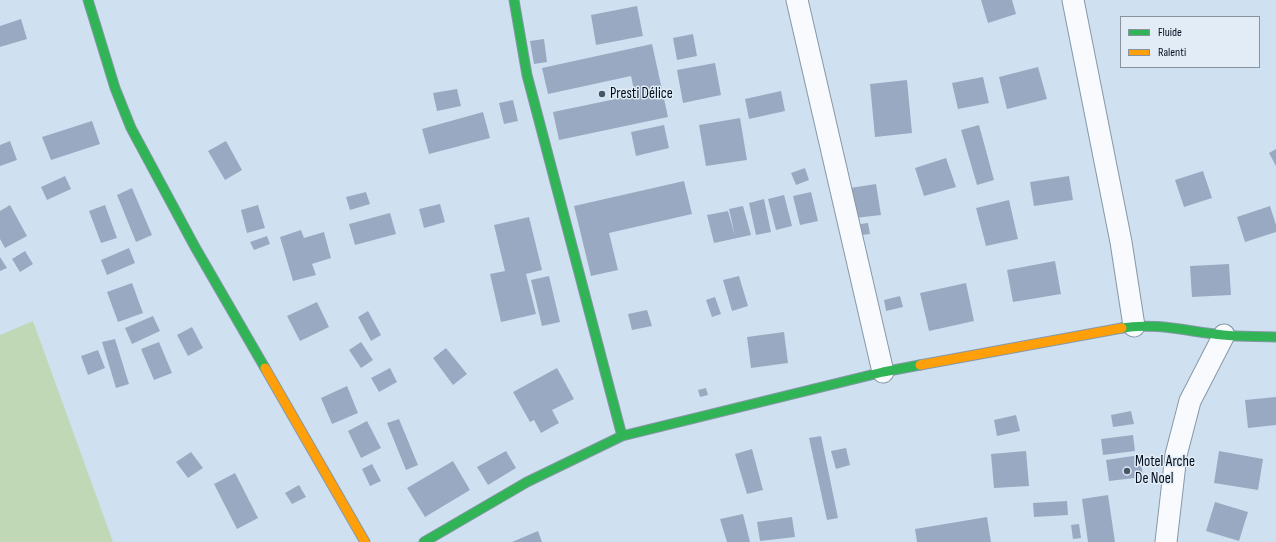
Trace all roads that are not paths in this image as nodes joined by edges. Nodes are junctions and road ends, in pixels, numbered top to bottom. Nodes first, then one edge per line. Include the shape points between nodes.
1 (88, 0) edge
2 (514, 0) edge
3 (797, 0) edge
4 (1073, 0) edge
5 (1134, 326) junction
6 (1224, 335) junction
7 (1276, 337) edge
8 (883, 372) junction
9 (622, 436) junction
10 (365, 542) edge
11 (424, 542) edge
12 (1166, 542) edge

1 - 10 main road via 113,81 131,128 195,247
2 - 9 main road via 527,75
3 - 8 street
4 - 5 street via 1121,242
5 - 6 main road
5 - 8 main road
6 - 7 main road
6 - 12 street via 1190,401 1176,455
8 - 9 main road
9 - 11 main road via 527,482

